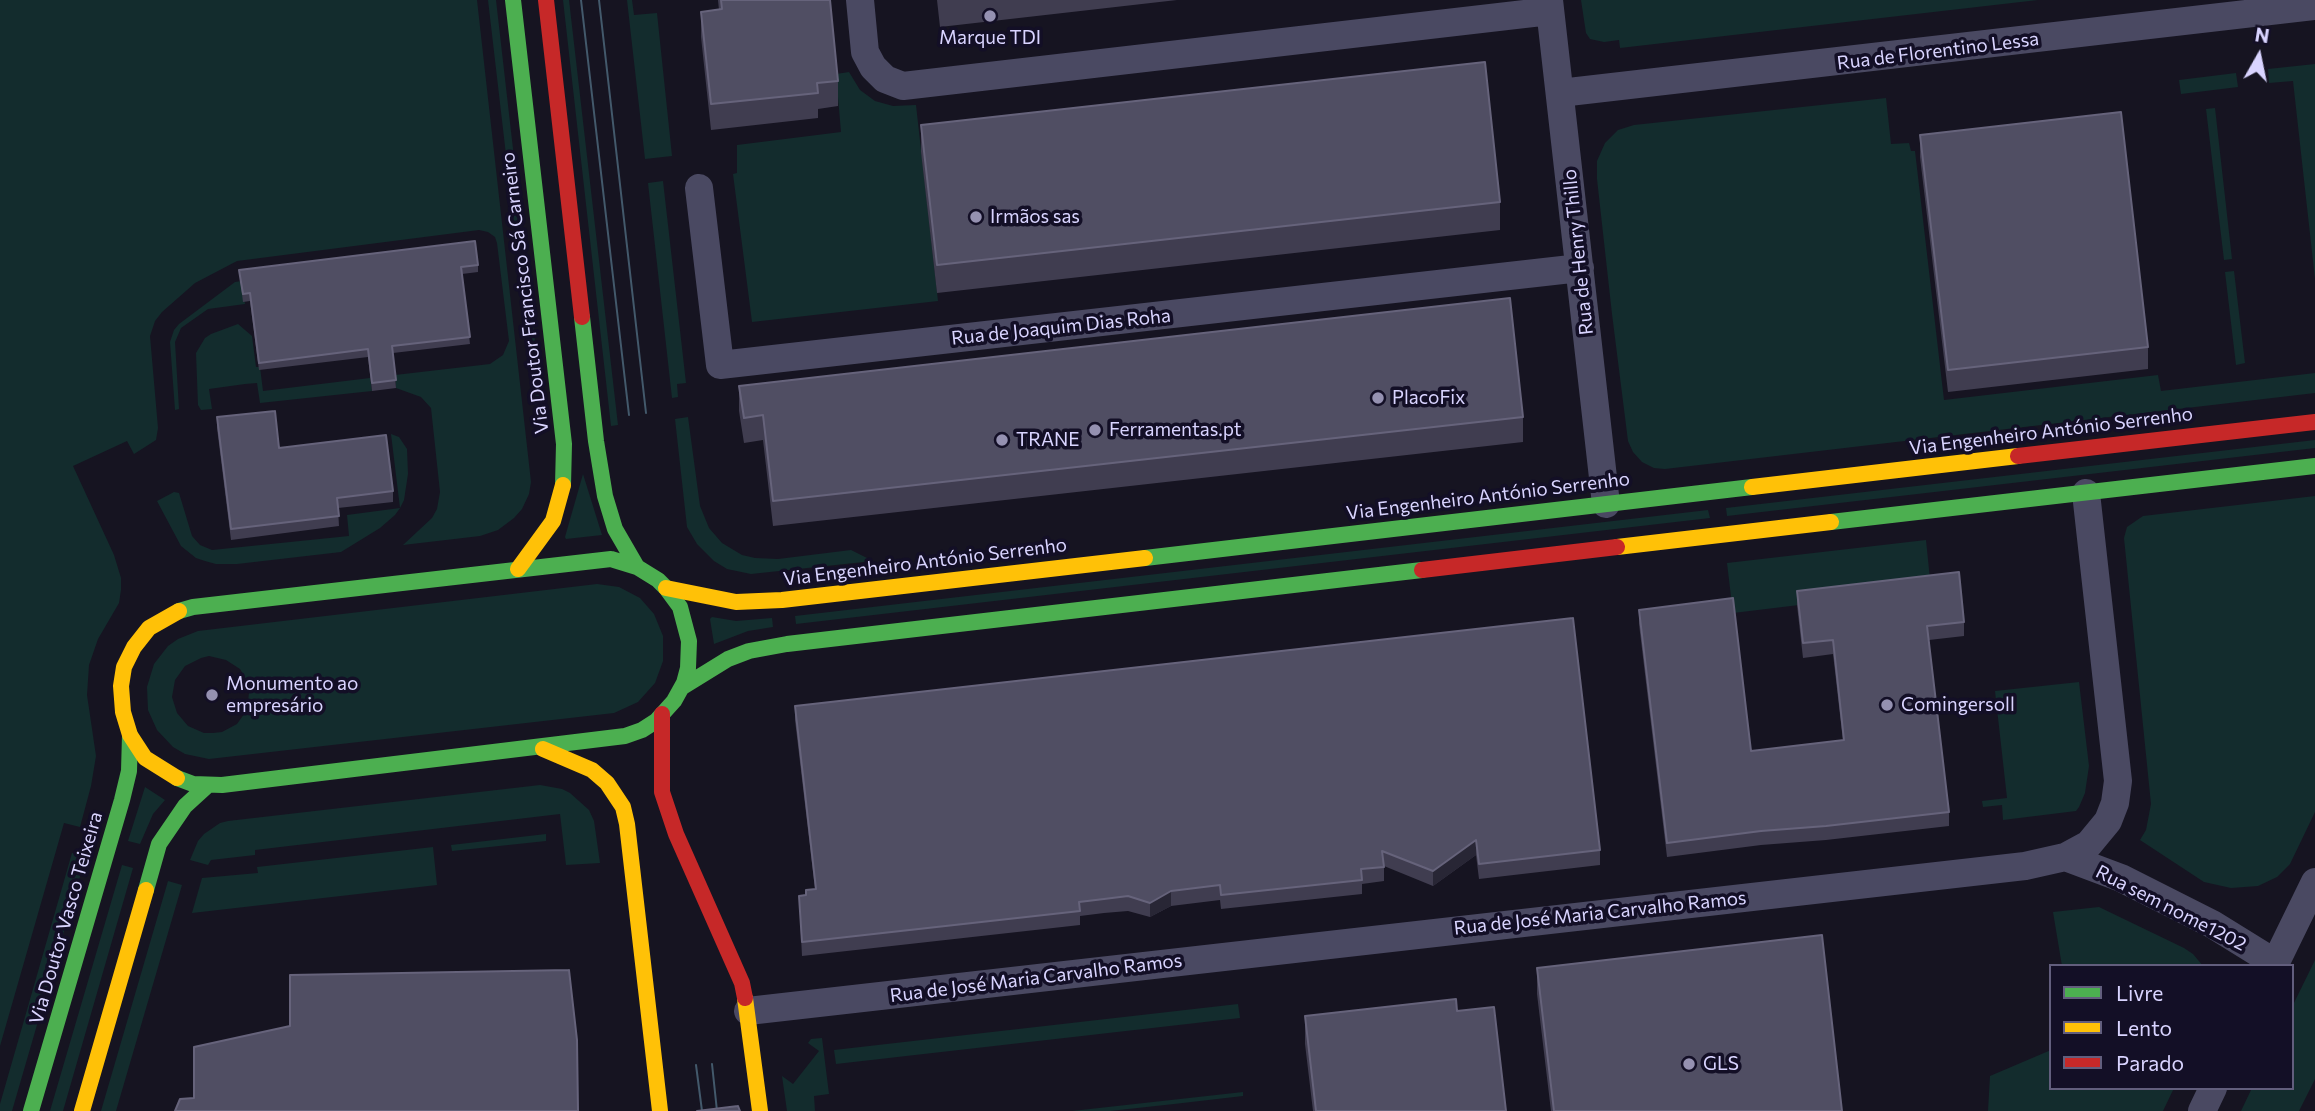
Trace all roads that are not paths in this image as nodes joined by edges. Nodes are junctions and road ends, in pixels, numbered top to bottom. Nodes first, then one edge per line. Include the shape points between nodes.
1 (513, 0) edge
2 (546, 0) edge
3 (860, 0) edge
4 (1550, 6) edge
5 (2315, 6) edge
6 (1560, 93) junction
7 (699, 188) dead end
8 (1580, 268) junction
9 (2315, 422) edge
10 (2315, 466) edge
11 (2086, 493) junction
12 (1606, 503) junction
13 (638, 567) junction
14 (518, 569) junction
15 (666, 588) junction
16 (681, 688) junction
17 (662, 714) junction
18 (130, 735) junction
19 (541, 748) junction
20 (208, 785) junction
21 (2065, 857) junction
22 (2315, 882) edge
23 (2275, 964) edge
24 (748, 1011) junction
25 (2212, 1090) edge
26 (31, 1111) edge
27 (82, 1111) edge
28 (660, 1111) edge
29 (760, 1111) edge
30 (2202, 1111) edge

1 - 14 main road, Via Doutor Francisco Sá Carneiro via 565,474 553,521
2 - 13 main road via 605,496 615,529
3 - 4 street via 865,52 885,79 903,86
4 - 6 street, Rua de Henry Thillo
5 - 6 street, Rua de Florentino Lessa
6 - 8 street, Rua de Henry Thillo
7 - 8 street, Rua de Joaquim Dias Roha via 720,365
8 - 12 street, Rua de Henry Thillo
9 - 12 main road, Via Engenheiro António Serrenho
10 - 11 main road
11 - 16 main road via 787,643 728,659
11 - 21 street, Rua de José Maria Carvalho Ramos via 2118,781 2108,821 2089,844
12 - 15 main road, Via Engenheiro António Serrenho via 782,600 736,602
13 - 14 main road via 611,559
13 - 15 main road
14 - 18 main road via 193,607 170,614 149,628 124,667 123,712
15 - 16 main road via 680,607 689,641 688,668
16 - 17 main road
17 - 19 main road via 642,730 625,736
17 - 24 main road via 662,792 668,813 730,953
18 - 20 main road via 145,758 172,776
18 - 26 main road, Via Doutor Vasco Teixeira via 129,772 122,800
19 - 20 main road
19 - 28 main road via 593,770 623,807
20 - 27 main road via 185,806 159,844
21 - 23 street, Rua sem nome1202 via 2133,884 2212,924
21 - 24 street, Rua de José Maria Carvalho Ramos via 2011,867
22 - 23 street
24 - 29 main road
25 - 30 street

